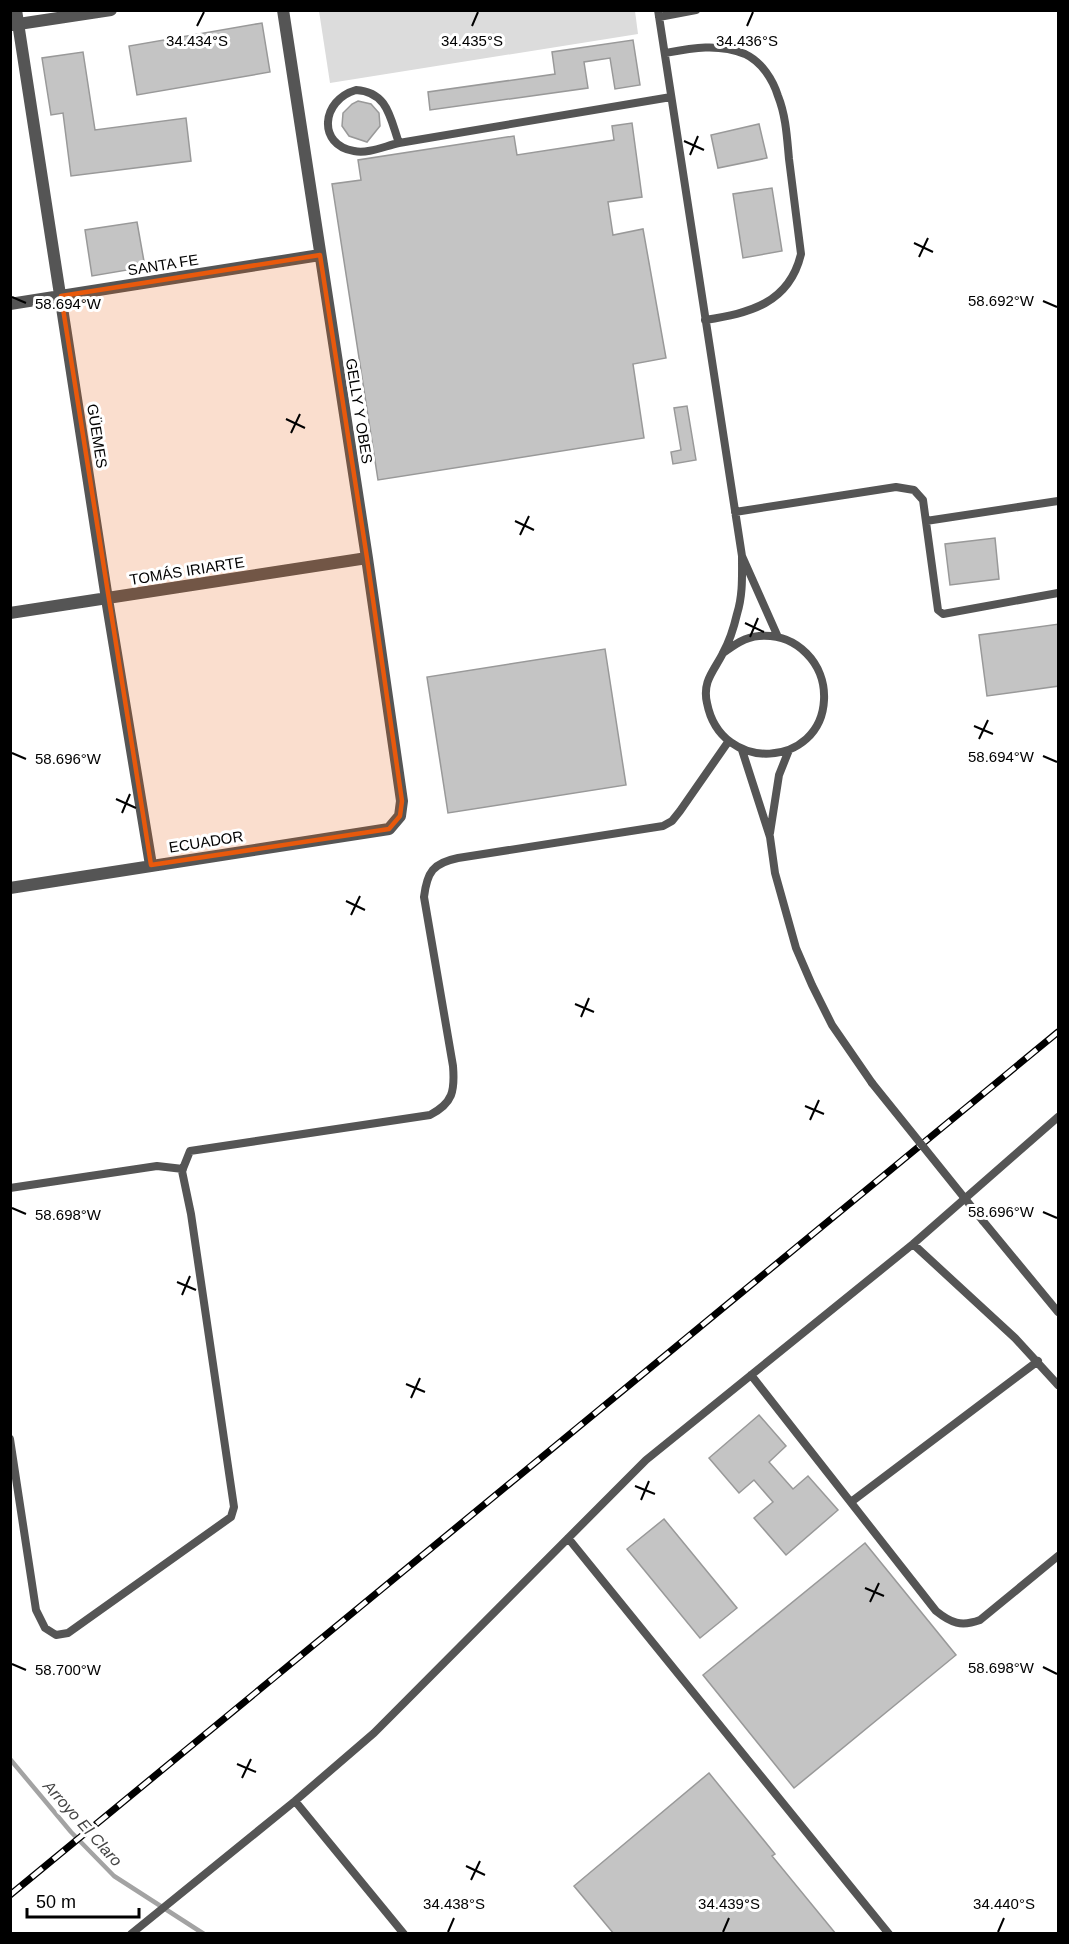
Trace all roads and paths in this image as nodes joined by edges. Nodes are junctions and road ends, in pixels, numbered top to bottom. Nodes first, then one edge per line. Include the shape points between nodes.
1 (16, 10) edge
2 (111, 10) edge
3 (283, 10) edge
4 (696, 10) edge
5 (659, 14) edge
6 (14, 25) edge
7 (664, 53) junction
8 (671, 97) junction
9 (399, 143) junction
10 (320, 255) junction
11 (61, 296) junction
12 (10, 304) edge
13 (705, 320) junction
14 (1059, 501) edge
15 (735, 512) junction
16 (926, 521) junction
17 (742, 556) junction
18 (368, 558) junction
19 (1059, 593) edge
20 (107, 599) junction
21 (10, 613) edge
22 (778, 637) junction
23 (723, 653) junction
24 (728, 742) junction
25 (742, 750) junction
26 (789, 750) junction
27 (400, 816) joint
28 (770, 837) junction
29 (151, 865) junction
30 (10, 888) edge
31 (1059, 1117) edge
32 (183, 1169) junction
33 (10, 1188) edge
34 (914, 1244) junction
35 (1059, 1312) edge
36 (1038, 1361) junction
37 (751, 1375) junction
38 (1059, 1385) edge
39 (10, 1439) edge
40 (851, 1502) junction
41 (568, 1538) junction
42 (1059, 1556) edge
43 (295, 1801) junction
44 (131, 1934) edge
45 (404, 1934) edge
46 (889, 1934) edge

1 - 6 street, GÜEMES
2 - 6 street
3 - 10 street, GELLY Y OBES
4 - 5 lane
5 - 7 lane
6 - 11 street, GÜEMES
7 - 8 lane
7 - 13 lane via 720,47 747,55 771,79 785,122 801,254 797,269 769,301 753,310
8 - 9 lane
8 - 13 lane
9 - 9 lane via 366,151 346,149 338,144 328,127 331,107 337,99 356,90 376,95 388,111
10 - 11 street, SANTA FE
10 - 18 street, GELLY Y OBES
11 - 12 street, SANTA FE
11 - 20 street, GÜEMES
13 - 15 lane
14 - 16 lane
15 - 16 lane via 896,487 914,490 923,500
15 - 17 lane
16 - 19 lane via 938,610 943,614
17 - 22 lane
17 - 23 lane via 742,593
18 - 20 street, TOMÁS IRIARTE
18 - 27 street, GELLY Y OBES via 402,801
20 - 21 street, TOMÁS IRIARTE
20 - 29 street, GÜEMES
22 - 23 lane via 758,636
22 - 26 lane via 804,650 814,661 824,689 824,704 816,725
23 - 24 lane via 710,675 706,699 709,715
24 - 25 lane
24 - 32 lane via 680,811 663,826 458,858 434,868 426,880 424,897 454,1084 443,1108 430,1115 190,1151
25 - 26 lane via 766,754
25 - 28 lane
26 - 28 lane via 779,775
27 - 29 street, ECUADOR via 388,830
28 - 35 lane, bridge via 775,873 800,957 832,1025 872,1083
29 - 30 street, ECUADOR
31 - 34 lane
32 - 33 lane via 157,1167
32 - 39 lane via 234,1507 231,1517 68,1633 56,1635 45,1628 36,1610
34 - 36 lane
34 - 37 lane
36 - 38 lane
36 - 40 lane
37 - 40 lane
37 - 41 lane via 646,1460
40 - 42 lane via 936,1611 957,1625 980,1620
41 - 43 lane via 374,1733
41 - 46 lane
43 - 44 lane
43 - 45 lane

